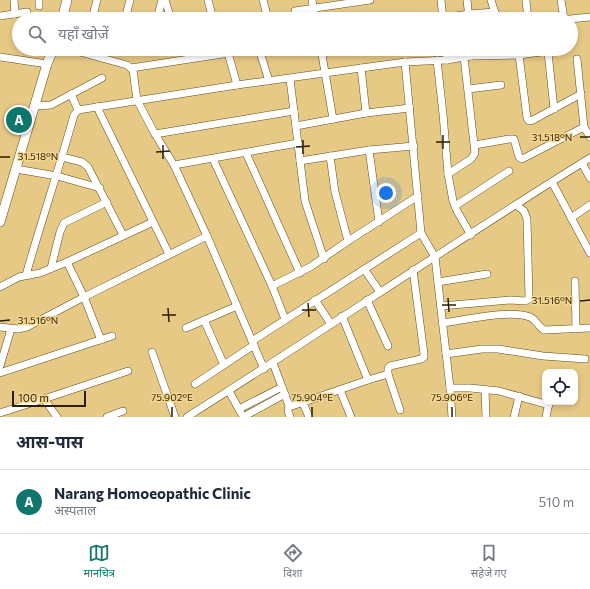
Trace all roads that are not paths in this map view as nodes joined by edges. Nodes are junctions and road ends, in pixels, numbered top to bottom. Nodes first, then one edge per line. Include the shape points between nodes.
1 (14, 0) edge
2 (67, 0) edge
3 (97, 0) edge
4 (130, 0) edge
5 (164, 0) edge
6 (208, 0) edge
7 (263, 0) edge
8 (312, 0) edge
9 (370, 0) edge
10 (441, 0) edge
11 (467, 0) edge
12 (491, 0) edge
13 (561, 0) edge
14 (526, 1) edge
15 (313, 9) junction
16 (295, 11) dead end
17 (15, 12) edge
18 (64, 12) edge
19 (93, 12) edge
20 (127, 12) edge
21 (160, 12) edge
22 (168, 12) edge
23 (211, 12) edge
24 (266, 12) edge
25 (314, 12) edge
26 (442, 12) edge
27 (468, 12) edge
28 (495, 12) edge
29 (527, 12) edge
30 (563, 12) edge
31 (12, 14) edge
32 (0, 16) edge
33 (590, 17) edge
34 (578, 18) edge
35 (50, 56) edge
36 (98, 56) edge
37 (199, 56) edge
38 (229, 56) edge
39 (261, 56) edge
40 (322, 56) edge
41 (447, 56) edge
42 (462, 56) edge
43 (469, 56) edge
44 (519, 56) edge
45 (548, 56) edge
46 (0, 57) edge
47 (577, 59) dead end
48 (437, 60) junction
49 (447, 60) junction
50 (406, 62) junction
51 (47, 64) junction
52 (131, 68) junction
53 (361, 68) junction
54 (325, 73) junction
55 (102, 78) dead end
56 (290, 78) junction
57 (269, 81) junction
58 (237, 85) junction
59 (501, 85) dead end
60 (468, 89) junction
61 (71, 94) junction
62 (581, 94) junction
63 (137, 100) junction
64 (36, 106) junction
65 (97, 107) junction
66 (410, 108) junction
67 (554, 109) junction
68 (78, 110) junction
69 (294, 110) junction
70 (366, 113) junction
71 (333, 119) junction
72 (296, 126) junction
73 (584, 127) junction
74 (155, 134) junction
75 (590, 137) edge
76 (298, 143) junction
77 (475, 145) junction
78 (414, 146) junction
79 (369, 150) junction
80 (246, 153) junction
81 (330, 156) junction
82 (62, 157) junction
83 (590, 158) edge
84 (213, 159) junction
85 (300, 161) junction
86 (582, 163) junction
87 (174, 165) junction
88 (16, 169) junction
89 (510, 171) dead end
90 (448, 174) junction
91 (57, 176) junction
92 (590, 178) edge
93 (552, 182) junction
94 (100, 188) junction
95 (418, 196) junction
96 (106, 202) junction
97 (516, 205) junction
98 (590, 205) edge
99 (455, 206) junction
100 (1, 217) edge
101 (571, 218) junction
102 (153, 222) junction
103 (379, 222) junction
104 (421, 233) junction
105 (123, 235) junction
106 (471, 235) junction
107 (206, 236) junction
108 (348, 241) junction
109 (588, 243) edge
110 (590, 253) edge
111 (169, 254) junction
112 (435, 256) junction
113 (324, 259) junction
114 (67, 262) junction
115 (51, 268) junction
116 (364, 269) junction
117 (413, 270) junction
118 (300, 273) junction
119 (487, 274) dead end
120 (26, 275) junction
121 (438, 282) junction
122 (575, 282) dead end
123 (272, 286) junction
124 (0, 287) edge
125 (380, 292) junction
126 (84, 297) junction
127 (315, 300) junction
128 (368, 300) junction
129 (237, 306) junction
130 (441, 306) junction
131 (342, 316) junction
132 (285, 319) junction
133 (204, 320) junction
134 (443, 323) junction
135 (331, 324) junction
136 (0, 327) edge
137 (186, 328) dead end
138 (590, 328) edge
139 (11, 329) junction
140 (576, 329) junction
141 (112, 336) dead end
142 (101, 340) junction
143 (253, 343) junction
144 (388, 346) dead end
145 (152, 352) dead end
146 (446, 354) junction
147 (585, 359) dead end
148 (273, 363) junction
149 (224, 365) junction
150 (0, 366) edge
151 (264, 369) junction
152 (128, 371) dead end
153 (0, 373) edge
154 (388, 374) junction
155 (368, 380) junction
156 (195, 384) dead end
157 (450, 388) junction
158 (340, 390) junction
159 (485, 390) junction
160 (229, 391) junction
161 (284, 391) junction
162 (519, 396) junction
163 (44, 400) junction
164 (542, 402) edge
165 (303, 403) junction
166 (289, 405) junction
167 (549, 405) edge
168 (239, 409) junction
169 (400, 410) dead end
170 (123, 411) dead end
171 (0, 412) edge
172 (11, 413) edge
173 (57, 417) edge
174 (107, 417) edge
175 (175, 417) edge
176 (187, 417) edge
177 (243, 417) edge
178 (290, 417) edge
179 (309, 417) edge
180 (351, 417) edge
181 (452, 417) edge
182 (486, 417) edge
183 (514, 417) edge
184 (546, 417) edge

1 - 17 street
2 - 18 main road
3 - 19 street
4 - 20 street
5 - 21 street
5 - 22 street
6 - 23 street
7 - 24 street
8 - 15 street
9 - 15 street
10 - 26 street
11 - 27 street
12 - 28 street
13 - 30 street
14 - 29 street
15 - 16 street
15 - 25 street
31 - 32 street
33 - 34 street
35 - 51 main road
36 - 52 street
37 - 52 street
38 - 58 street
39 - 57 street
40 - 54 street
41 - 49 street
42 - 49 street
43 - 60 street
44 - 67 street via 528,120
45 - 67 street
46 - 51 street
47 - 62 street
48 - 49 street
48 - 50 street
48 - 90 street
50 - 53 street
50 - 66 street
51 - 64 main road
52 - 63 street via 134,73
53 - 54 street
53 - 70 street
54 - 56 street
54 - 71 street
55 - 61 street
56 - 57 street
56 - 69 street
57 - 58 street
58 - 63 street
59 - 60 street
60 - 77 street
61 - 64 street via 48,106
61 - 68 street
62 - 67 street
62 - 73 street
63 - 65 street
63 - 74 street
64 - 88 main road
65 - 68 street
65 - 102 street
66 - 70 street
66 - 78 street
68 - 82 street via 74,115
69 - 72 street
69 - 74 street
70 - 71 street
71 - 72 street
72 - 76 street
73 - 75 street
73 - 77 street via 522,160 514,139
74 - 87 street
76 - 80 street
76 - 85 street
77 - 90 street via 474,156
78 - 79 street
78 - 95 street
79 - 81 street
79 - 103 street
80 - 84 street
80 - 118 street
81 - 85 street
81 - 108 street via 335,192
82 - 91 street
82 - 94 street via 86,164
83 - 86 street
84 - 87 street
84 - 123 street
85 - 113 street via 305,201
86 - 92 street
86 - 93 street
87 - 107 street
88 - 91 street
88 - 100 main road
89 - 99 street
90 - 99 street
91 - 94 street
91 - 120 street
93 - 97 street
93 - 101 street
94 - 96 street
95 - 103 street
95 - 104 street
96 - 105 street
96 - 115 street via 64,223
97 - 106 street
97 - 130 street via 524,211 527,219 529,299
98 - 101 street
99 - 106 street
101 - 109 street
102 - 105 street
102 - 111 street
103 - 108 street
104 - 112 street
104 - 116 street
105 - 114 street
106 - 112 street
107 - 111 street
107 - 129 street
108 - 113 street
109 - 110 street
111 - 126 street
112 - 117 street
112 - 121 street
113 - 118 street
114 - 115 street
114 - 126 street
115 - 120 street
116 - 125 street
116 - 127 street
117 - 125 street
117 - 154 street via 424,357 390,366
118 - 123 street
119 - 121 street
120 - 124 street
121 - 130 street
122 - 140 street
123 - 132 street
125 - 128 street
126 - 139 street via 27,327
126 - 142 street
127 - 132 street
127 - 135 street
128 - 131 street
128 - 144 street
129 - 133 street
129 - 143 street
130 - 134 street
131 - 135 street
131 - 155 street
132 - 143 street
133 - 137 street
133 - 149 street
134 - 140 street via 511,315 530,317 544,330
134 - 146 street
135 - 148 street
136 - 139 street
138 - 140 street
139 - 150 street
141 - 142 street
142 - 153 street
143 - 149 street
143 - 151 street
145 - 175 street
146 - 147 street via 498,348 543,356
146 - 157 street
148 - 151 street
148 - 161 street
149 - 156 street
151 - 160 street
152 - 163 street
154 - 155 street
154 - 169 street
155 - 158 street
157 - 159 street
157 - 181 street
158 - 165 street
158 - 180 street
159 - 162 street
159 - 182 street
160 - 168 street
160 - 176 street
161 - 166 street
161 - 168 street
161 - 177 street
162 - 164 street
162 - 183 street
163 - 172 street
163 - 173 street
165 - 166 street
165 - 179 street
166 - 178 street
167 - 184 street
168 - 177 street
170 - 174 street
171 - 172 street

